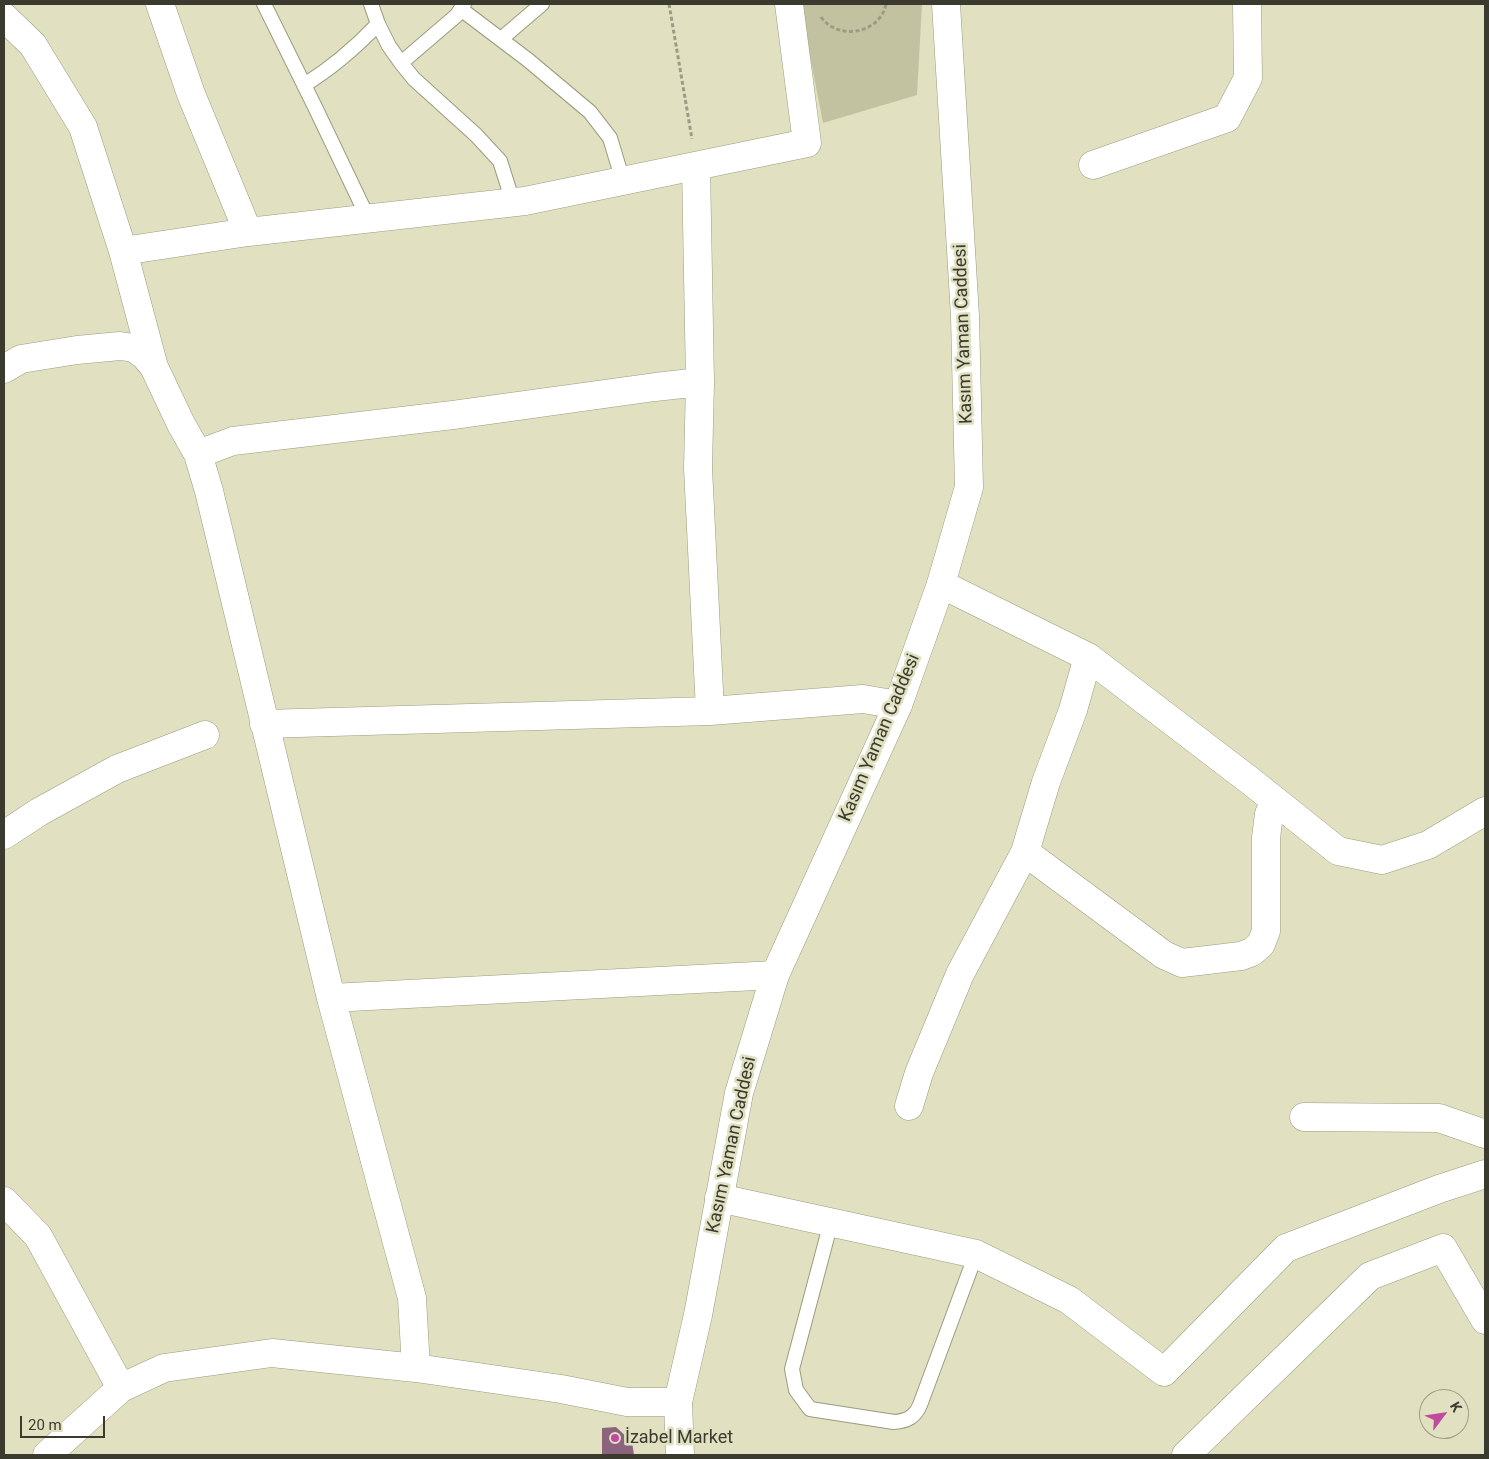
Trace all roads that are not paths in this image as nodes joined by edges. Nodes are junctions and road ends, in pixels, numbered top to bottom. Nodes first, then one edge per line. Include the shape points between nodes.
1 (160, 4) edge
2 (264, 4) edge
3 (371, 4) edge
4 (542, 4) edge
5 (789, 4) edge
6 (946, 4) edge
7 (1247, 4) edge
8 (463, 7) edge
9 (4, 17) edge
10 (378, 24) junction
11 (501, 39) junction
12 (401, 63) junction
13 (304, 85) junction
14 (1093, 165) dead end
15 (696, 166) junction
16 (623, 181) junction
17 (513, 202) junction
18 (368, 218) junction
19 (248, 232) junction
20 (123, 251) junction
21 (154, 367) junction
22 (4, 370) edge
23 (700, 382) junction
24 (198, 454) junction
25 (941, 584) junction
26 (1088, 657) junction
27 (898, 705) junction
28 (710, 711) junction
29 (264, 724) junction
30 (205, 735) dead end
31 (1274, 801) junction
32 (1485, 811) edge
33 (4, 835) edge
34 (1025, 852) junction
35 (775, 975) junction
36 (331, 998) junction
37 (909, 1106) dead end
38 (1304, 1117) dead end
39 (1485, 1134) edge
40 (1485, 1174) edge
41 (719, 1198) junction
42 (4, 1202) edge
43 (831, 1222) junction
44 (976, 1254) junction
45 (1485, 1320) edge
46 (416, 1368) junction
47 (121, 1388) junction
48 (678, 1402) junction
49 (47, 1455) edge
50 (680, 1455) edge
51 (1186, 1455) edge

1 - 19 street via 191,94
2 - 13 lane
3 - 10 lane
4 - 11 lane
5 - 15 street via 807,143
6 - 25 street, Kasım Yaman Caddesi via 965,316 969,487
7 - 14 street via 1248,78 1227,118
8 - 11 lane
8 - 12 lane via 457,16
9 - 20 street via 33,45 83,127
10 - 12 lane
10 - 13 lane via 360,44
11 - 16 lane via 590,112 610,138
12 - 17 lane via 500,161
13 - 18 lane
15 - 16 street
15 - 23 street
16 - 17 street
17 - 18 street
18 - 19 street
19 - 20 street
20 - 21 street
21 - 22 street via 134,348 120,346 21,359
21 - 24 street
23 - 24 street via 233,441
23 - 28 street via 698,468
24 - 29 street
25 - 26 street
25 - 27 street, Kasım Yaman Caddesi
26 - 31 street
26 - 34 street via 1074,710 1046,782
27 - 28 street via 863,699
27 - 35 street, Kasım Yaman Caddesi
28 - 29 street
29 - 36 street
30 - 33 street via 117,769
31 - 32 street via 1338,851 1382,860 1428,845
31 - 34 street via 1266,838 1266,931 1261,944 1241,956 1182,964 1164,956
34 - 37 street via 960,974 919,1073
35 - 36 street
35 - 41 street, Kasım Yaman Caddesi via 739,1093
36 - 46 street via 412,1298
38 - 39 street via 1439,1118
40 - 44 street via 1286,1248 1164,1372 1069,1300
41 - 43 street
41 - 48 street, Kasım Yaman Caddesi
42 - 47 street via 38,1236
43 - 44 street
43 - 44 lane via 792,1369 796,1390 810,1409 894,1422 911,1418 920,1405
45 - 51 street via 1444,1248 1370,1276
46 - 47 street via 272,1353 164,1368
46 - 48 street via 627,1402
47 - 49 street
48 - 50 street, Kasım Yaman Caddesi

